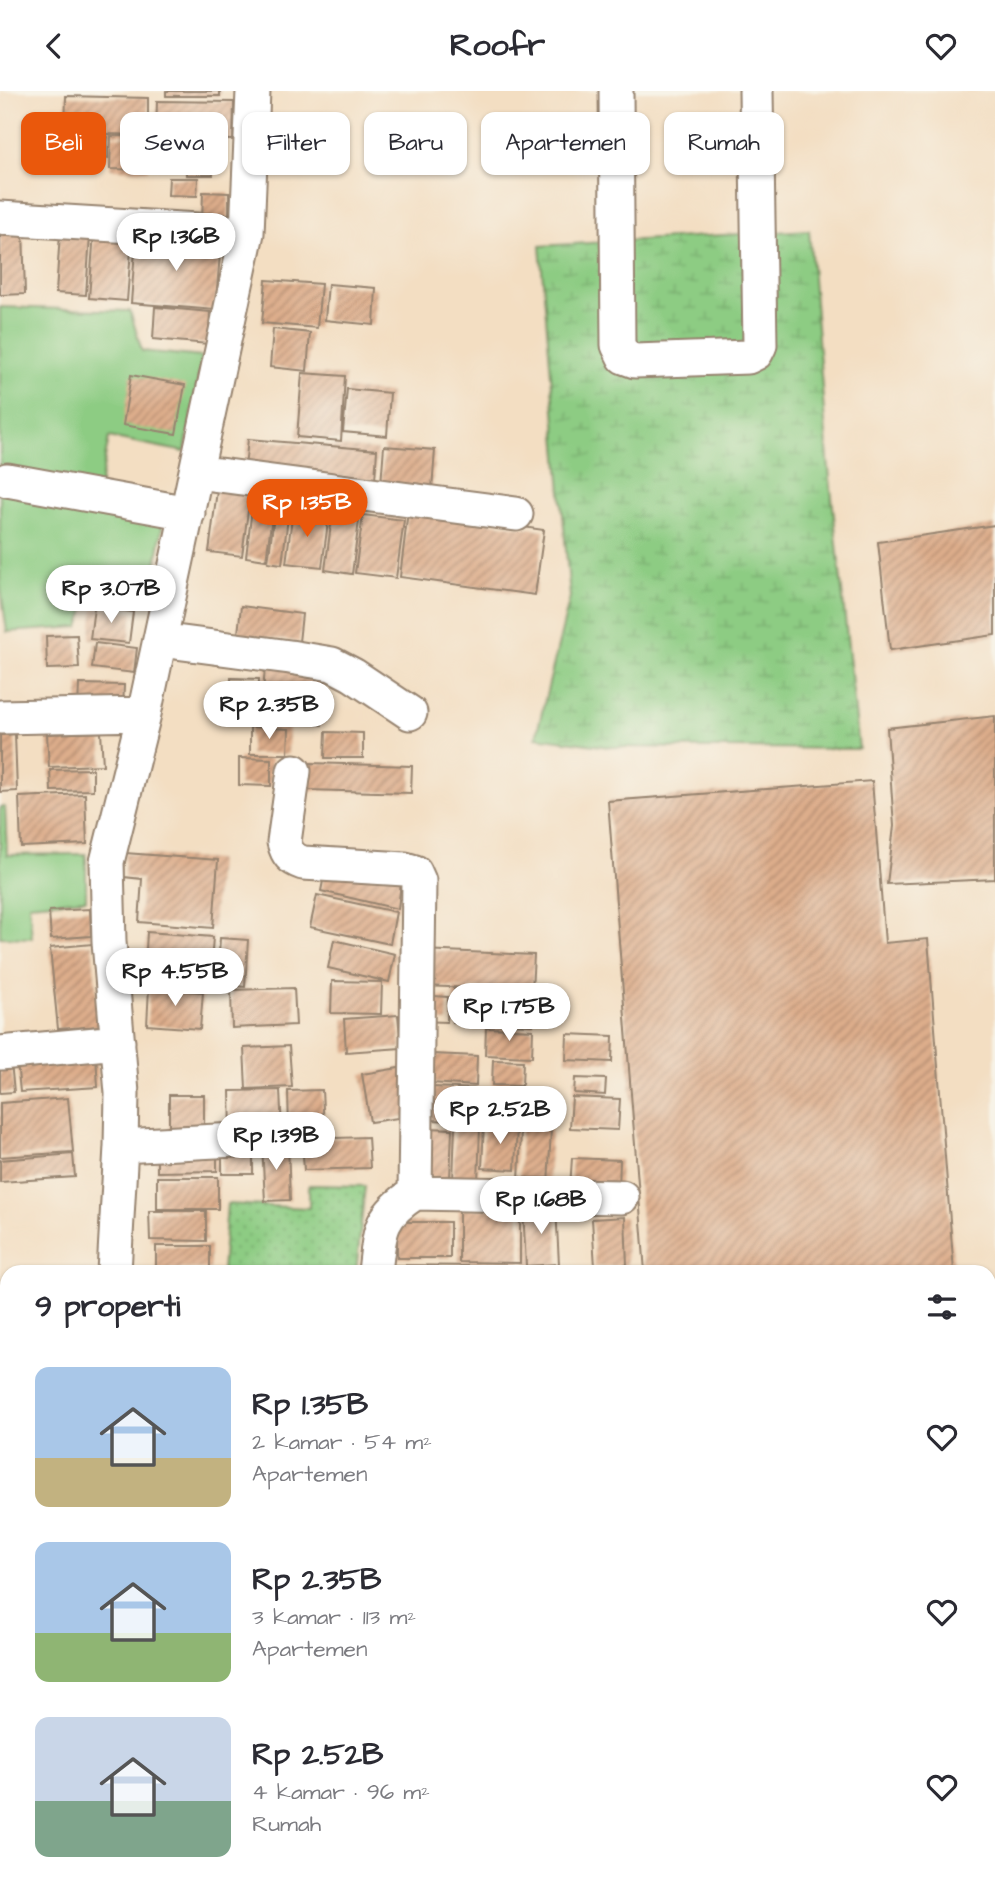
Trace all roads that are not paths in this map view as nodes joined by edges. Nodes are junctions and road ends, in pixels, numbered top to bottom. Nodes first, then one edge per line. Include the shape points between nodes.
1 (253, 91) edge
2 (616, 91) edge
3 (756, 91) edge
4 (0, 218) edge
5 (247, 233) junction
6 (196, 472) junction
7 (7, 480) dead end
8 (188, 513) junction
9 (516, 514) dead end
10 (160, 640) junction
11 (410, 713) dead end
12 (144, 714) junction
13 (0, 717) edge
14 (294, 771) dead end
15 (118, 1042) junction
16 (0, 1053) edge
17 (272, 1138) dead end
18 (121, 1146) junction
19 (415, 1193) junction
20 (622, 1197) dead end
21 (114, 1265) edge
22 (376, 1265) edge

1 - 5 street
2 - 3 street via 618,345 624,357 635,362 748,357 760,345
4 - 5 street
5 - 6 street
6 - 8 street
6 - 9 street
7 - 8 street
8 - 10 street
10 - 11 street via 332,664
10 - 12 street
12 - 13 street
12 - 15 street via 107,862
14 - 19 street via 284,842 293,860 405,869 415,872 419,881
15 - 16 street
15 - 18 street
17 - 18 street
18 - 21 street
19 - 20 street
19 - 22 street via 398,1204 383,1224

